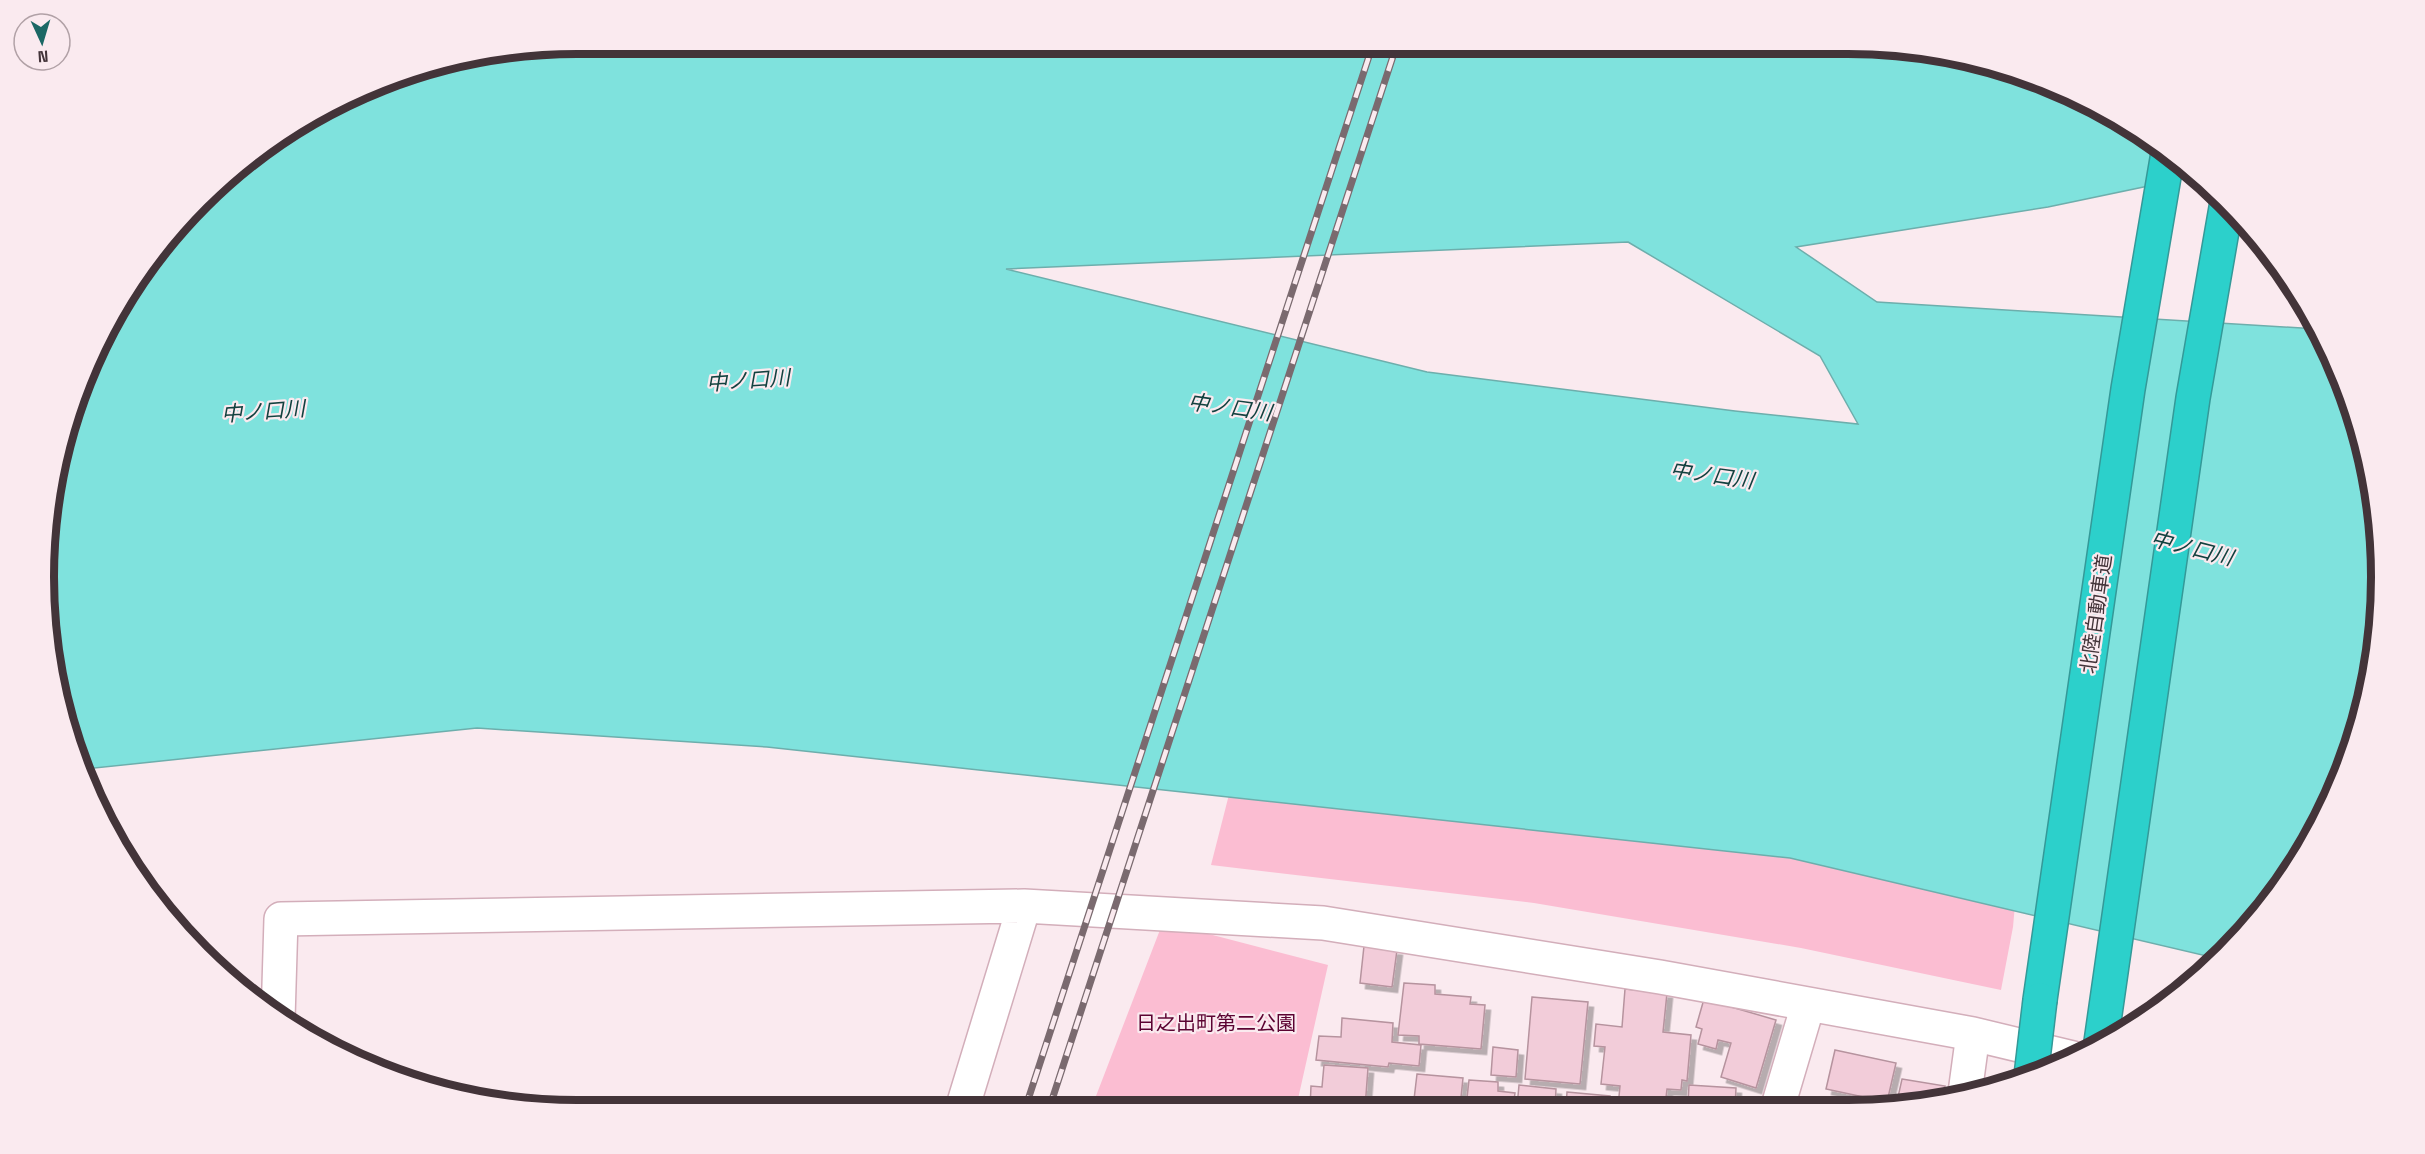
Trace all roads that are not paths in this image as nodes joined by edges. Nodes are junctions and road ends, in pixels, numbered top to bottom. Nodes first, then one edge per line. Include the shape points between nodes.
1 (2166, 162) edge
2 (2225, 214) edge
3 (1024, 906) junction
4 (1808, 1005) junction
5 (278, 1006) edge
6 (1973, 1034) junction
7 (2102, 1034) edge
8 (2060, 1055) edge
9 (2032, 1066) edge
10 (1966, 1086) edge
11 (965, 1100) edge
12 (1780, 1100) edge

1 - 9 highway, 北陸自動車道, bridge via 2128,389
2 - 7 highway via 2193,398
3 - 4 street via 1323,923
3 - 5 street via 280,919
3 - 11 street
4 - 6 street
4 - 12 street
6 - 8 street
6 - 10 street

